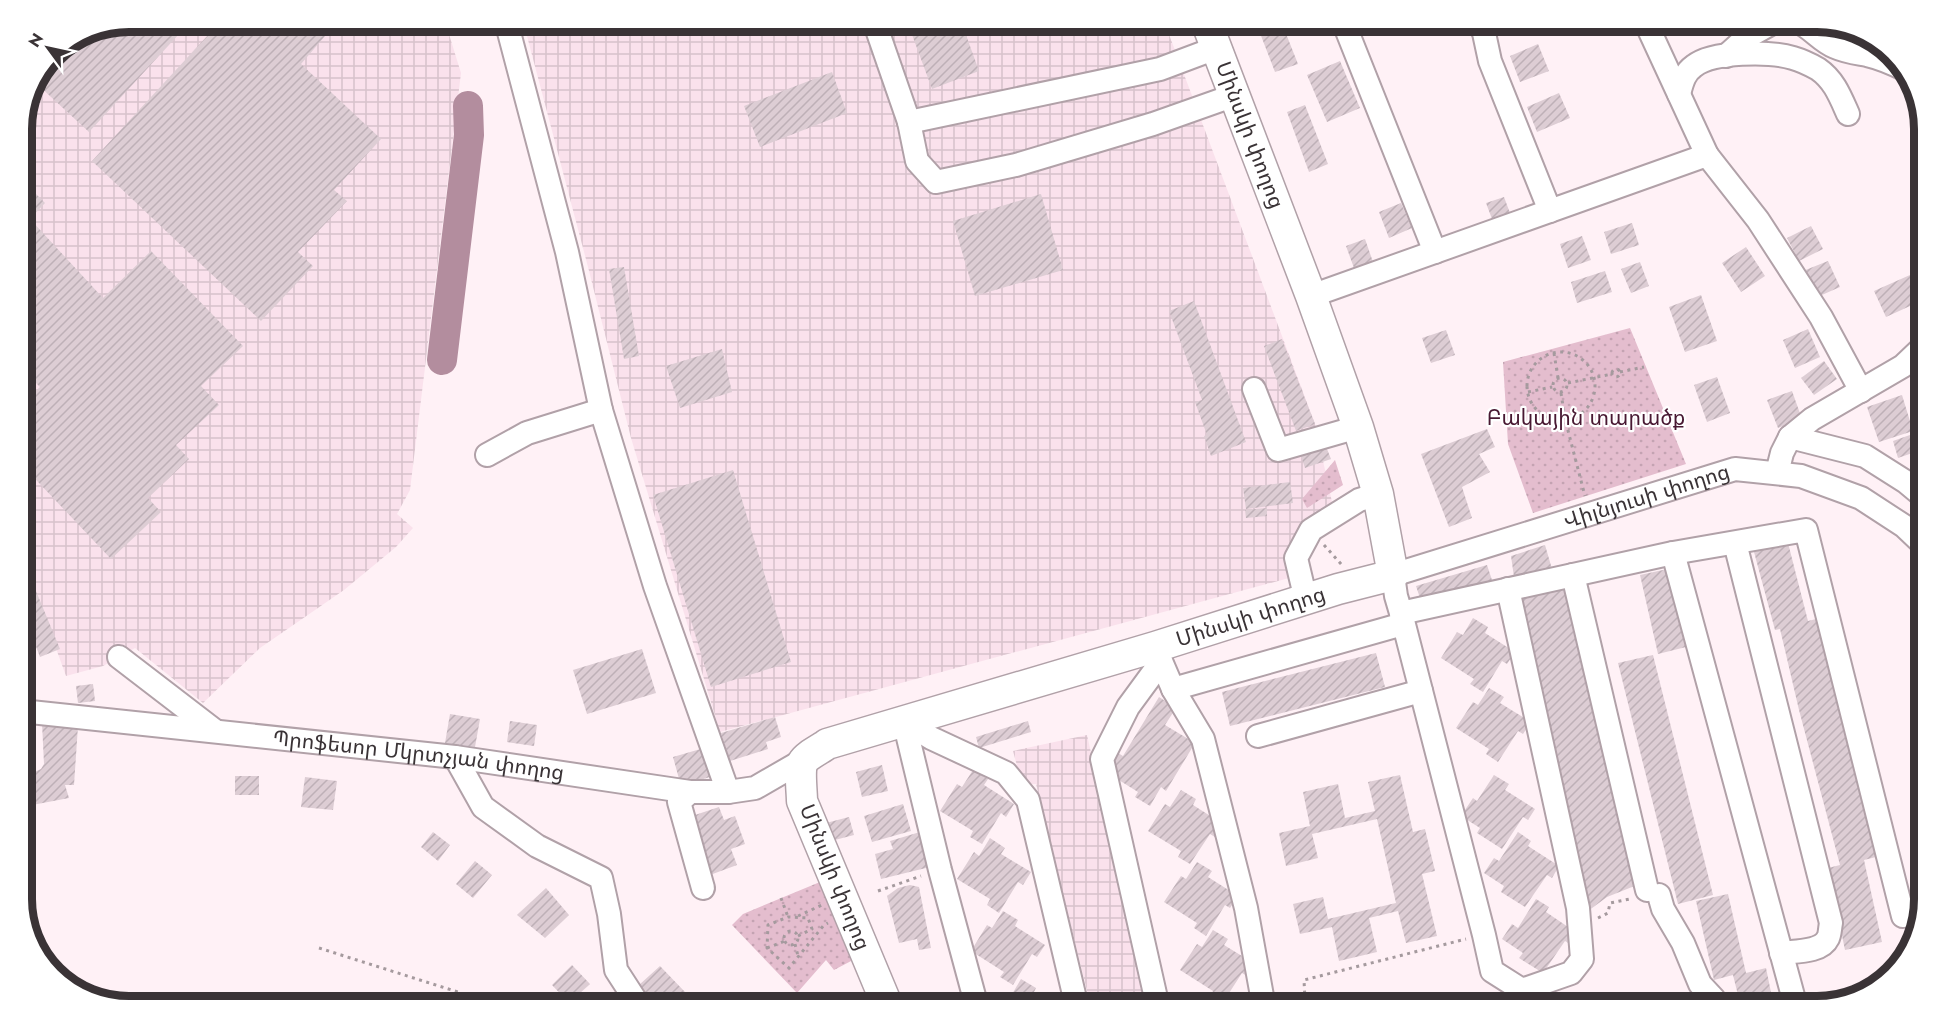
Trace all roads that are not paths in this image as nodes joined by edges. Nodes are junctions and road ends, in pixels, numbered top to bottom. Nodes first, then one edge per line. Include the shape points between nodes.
1 (509, 32) edge
2 (878, 32) edge
3 (1347, 32) edge
4 (1484, 32) edge
5 (1650, 32) edge
6 (1756, 32) edge
7 (1814, 32) edge
8 (1211, 35) edge
9 (1726, 56) junction
10 (1888, 62) edge
11 (1679, 94) junction
12 (1235, 95) junction
13 (1848, 114) dead end
14 (909, 122) junction
15 (1707, 155) junction
16 (1550, 211) junction
17 (1435, 252) junction
18 (1311, 296) junction
19 (1913, 356) edge
20 (1254, 390) dead end
21 (1861, 391) junction
22 (601, 410) junction
23 (1358, 427) junction
24 (1790, 437) junction
25 (487, 455) dead end
26 (1777, 473) junction
27 (1913, 488) edge
28 (1378, 494) junction
29 (1914, 535) edge
30 (1735, 543) junction
31 (1673, 553) junction
32 (1393, 575) junction
33 (1573, 575) junction
34 (1508, 589) junction
35 (1306, 600) junction
36 (1402, 618) junction
37 (1158, 655) junction
38 (119, 657) dead end
39 (1173, 689) junction
40 (1421, 691) junction
41 (32, 712) edge
42 (904, 721) junction
43 (216, 731) junction
44 (1258, 736) dead end
45 (456, 757) junction
46 (807, 758) junction
47 (690, 792) junction
48 (728, 792) junction
49 (703, 888) dead end
50 (1903, 916) dead end
51 (1781, 953) junction
52 (633, 996) edge
53 (882, 996) edge
54 (974, 996) edge
55 (1074, 996) edge
56 (1156, 996) edge
57 (1262, 996) edge
58 (1711, 996) edge
59 (1793, 996) edge

1 - 22 street via 567,252
2 - 14 street
3 - 17 street
4 - 16 street via 1490,61
5 - 11 street
6 - 9 street
7 - 10 street via 1832,46
8 - 12 main road, Մինսկի փողոց
8 - 14 street via 1160,69
9 - 11 street via 1694,66 1685,76
9 - 13 street via 1771,54 1818,69 1834,84
11 - 15 street
12 - 14 street via 1026,162 936,182 916,161
12 - 18 main road, Մինսկի փողոց
15 - 16 street
15 - 21 street via 1758,220 1821,317
16 - 17 street
17 - 18 street
18 - 23 main road, Մինսկի փողոց
19 - 21 street
20 - 23 street via 1278,450
21 - 24 street via 1812,418
22 - 25 street via 527,433
22 - 48 street via 655,586
23 - 28 main road, Մինսկի փողոց
24 - 26 street
24 - 27 street via 1865,456
26 - 29 street, Վիլնյուսի փողոց via 1801,476 1861,498
26 - 32 street, Վիլնյուսի փողոց via 1735,469
28 - 32 main road, Մինսկի փողոց
28 - 35 street via 1359,500 1311,530 1296,558
30 - 31 street
30 - 50 street via 1806,530
30 - 51 street via 1831,923 1822,945
31 - 33 street
31 - 51 street
32 - 35 main road, Մինսկի փողոց
32 - 36 street
33 - 34 street
33 - 58 street via 1653,892 1683,943 1700,984
34 - 36 street
34 - 40 street via 1578,908 1582,959 1571,973 1522,990 1492,971
35 - 37 main road, Մինսկի փողոց
36 - 39 street
36 - 40 street
37 - 39 street
37 - 42 main road, Մինսկի փողոց
37 - 56 street via 1102,759
38 - 43 street
39 - 57 street via 1203,739 1246,908
40 - 44 street
41 - 43 street, Պրոֆեսոր Մկրտչյան փողոց
42 - 46 main road, Մինսկի փողոց via 827,744
42 - 54 street
42 - 55 street via 1006,773 1028,800
43 - 45 street, Պրոֆեսոր Մկրտչյան փողոց
45 - 47 street, Պրոֆեսոր Մկրտչյան փողոց
45 - 52 street via 483,807 537,846 601,878 616,970
46 - 48 street, Պրոֆեսոր Մկրտչյան փողոց via 755,788
46 - 53 main road, Մինսկի փողոց via 802,801 834,913
47 - 48 street, Պրոֆեսոր Մկրտչյան փողոց
47 - 49 street via 679,802
51 - 59 street

